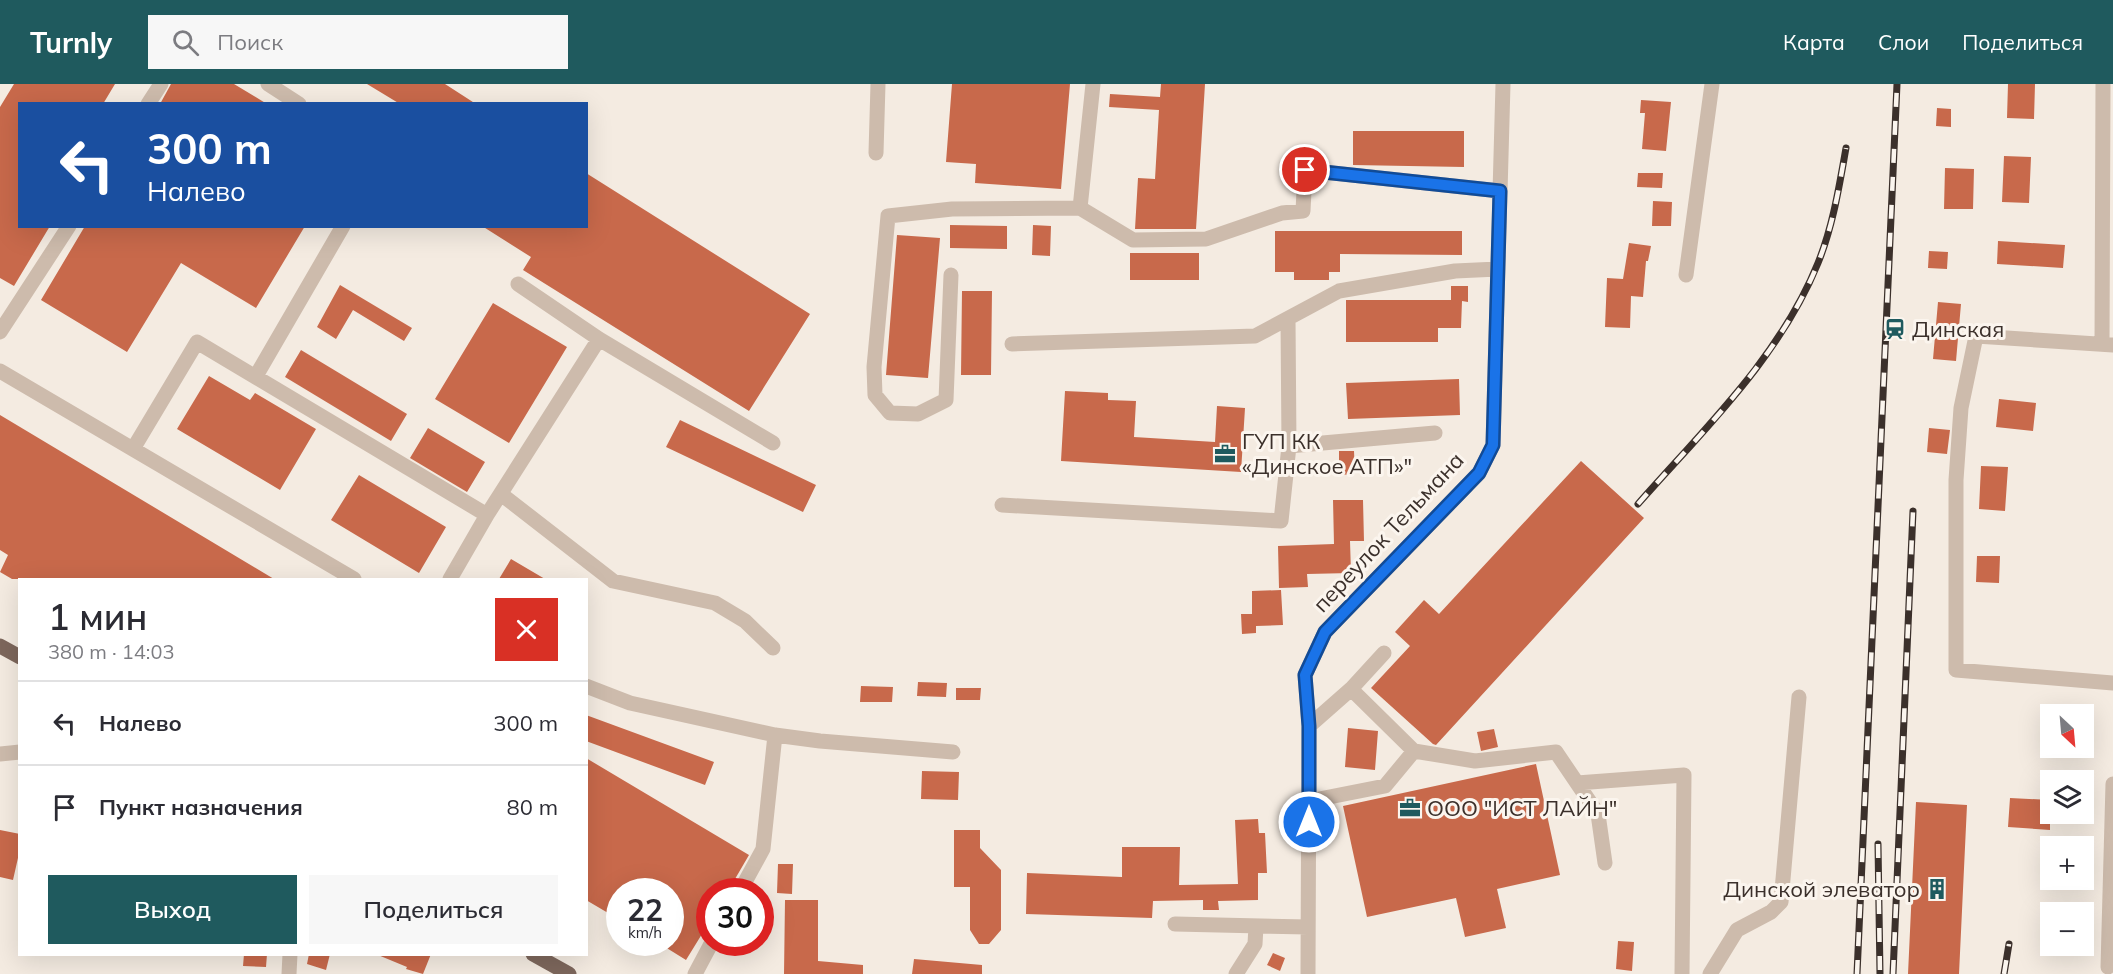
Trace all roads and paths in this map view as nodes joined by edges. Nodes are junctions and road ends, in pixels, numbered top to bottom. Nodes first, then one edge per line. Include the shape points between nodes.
1 (161, 84) edge
2 (268, 84) edge
3 (878, 84) edge
4 (1093, 84) edge
5 (1503, 84) edge
6 (1712, 84) edge
7 (2103, 84) edge
8 (149, 102) edge
9 (296, 102) edge
10 (876, 153) dead end
11 (1500, 191) junction
12 (1080, 208) junction
13 (68, 228) edge
14 (342, 228) edge
15 (1498, 269) junction
16 (1686, 275) dead end
17 (951, 276) dead end
18 (518, 284) dead end
19 (1288, 319) junction
20 (0, 332) edge
21 (598, 339) junction
22 (1012, 344) dead end
23 (2108, 345) edge
24 (0, 371) edge
25 (256, 376) junction
26 (1435, 433) dead end
27 (773, 443) dead end
28 (1289, 446) junction
29 (133, 449) junction
30 (501, 494) junction
31 (1002, 505) dead end
32 (487, 515) junction
33 (352, 578) edge
34 (451, 578) edge
35 (0, 646) edge
36 (773, 648) dead end
37 (1384, 653) dead end
38 (18, 656) edge
39 (2113, 683) edge
40 (588, 687) edge
41 (1351, 689) junction
42 (1799, 698) dead end
43 (1309, 726) junction
44 (775, 735) junction
45 (1414, 751) junction
46 (18, 752) edge
47 (953, 752) dead end
48 (0, 754) edge
49 (1577, 783) junction
50 (2113, 784) edge
51 (1309, 801) junction
52 (1605, 863) dead end
53 (747, 878) edge
54 (1175, 924) dead end
55 (1256, 926) junction
56 (1308, 927) junction
57 (290, 956) edge
58 (537, 956) edge
59 (705, 956) edge
60 (2108, 967) dead end
61 (289, 974) edge
62 (569, 974) edge
63 (695, 974) edge
64 (1236, 974) edge
65 (1308, 974) edge
66 (1682, 974) edge
67 (1710, 974) edge

1 - 8 street
2 - 9 street
3 - 10 street
4 - 12 street
5 - 11 street, переулок Тельмана
6 - 16 street
7 - 23 street
11 - 12 street via 1305,170 1303,211 1282,213 1206,240 1133,240
11 - 15 street, переулок Тельмана
12 - 17 street via 952,209 888,216 874,367 875,395 890,413 918,414 946,400
13 - 20 street
14 - 25 street
15 - 19 street via 1455,271 1339,291
15 - 43 street, переулок Тельмана via 1493,445 1479,473 1325,632 1305,675
18 - 21 street
19 - 22 street via 1256,336
19 - 28 street
21 - 27 street
21 - 30 street
23 - 39 street via 1976,336 1961,408 1956,480 1956,670
24 - 29 street
25 - 29 street via 197,342
25 - 32 street
26 - 28 street
28 - 31 street via 1281,520
29 - 33 street
30 - 32 street
30 - 36 street via 613,581 714,603 745,621
32 - 34 street
35 - 38 main road
37 - 41 street
40 - 44 street via 630,703
41 - 43 street
41 - 45 street
42 - 67 street via 1781,902 1771,912 1737,930
43 - 51 street, переулок Тельмана
44 - 47 street
44 - 53 street via 763,849
45 - 49 street via 1475,761 1556,752
45 - 51 street via 1385,786
46 - 48 street
49 - 52 street via 1598,814
49 - 66 street via 1684,775
50 - 60 street
51 - 56 street, переулок Тельмана
54 - 55 street
55 - 56 street
55 - 64 street via 1255,944
56 - 65 street, переулок Тельмана
57 - 61 street
58 - 62 main road
59 - 63 street

